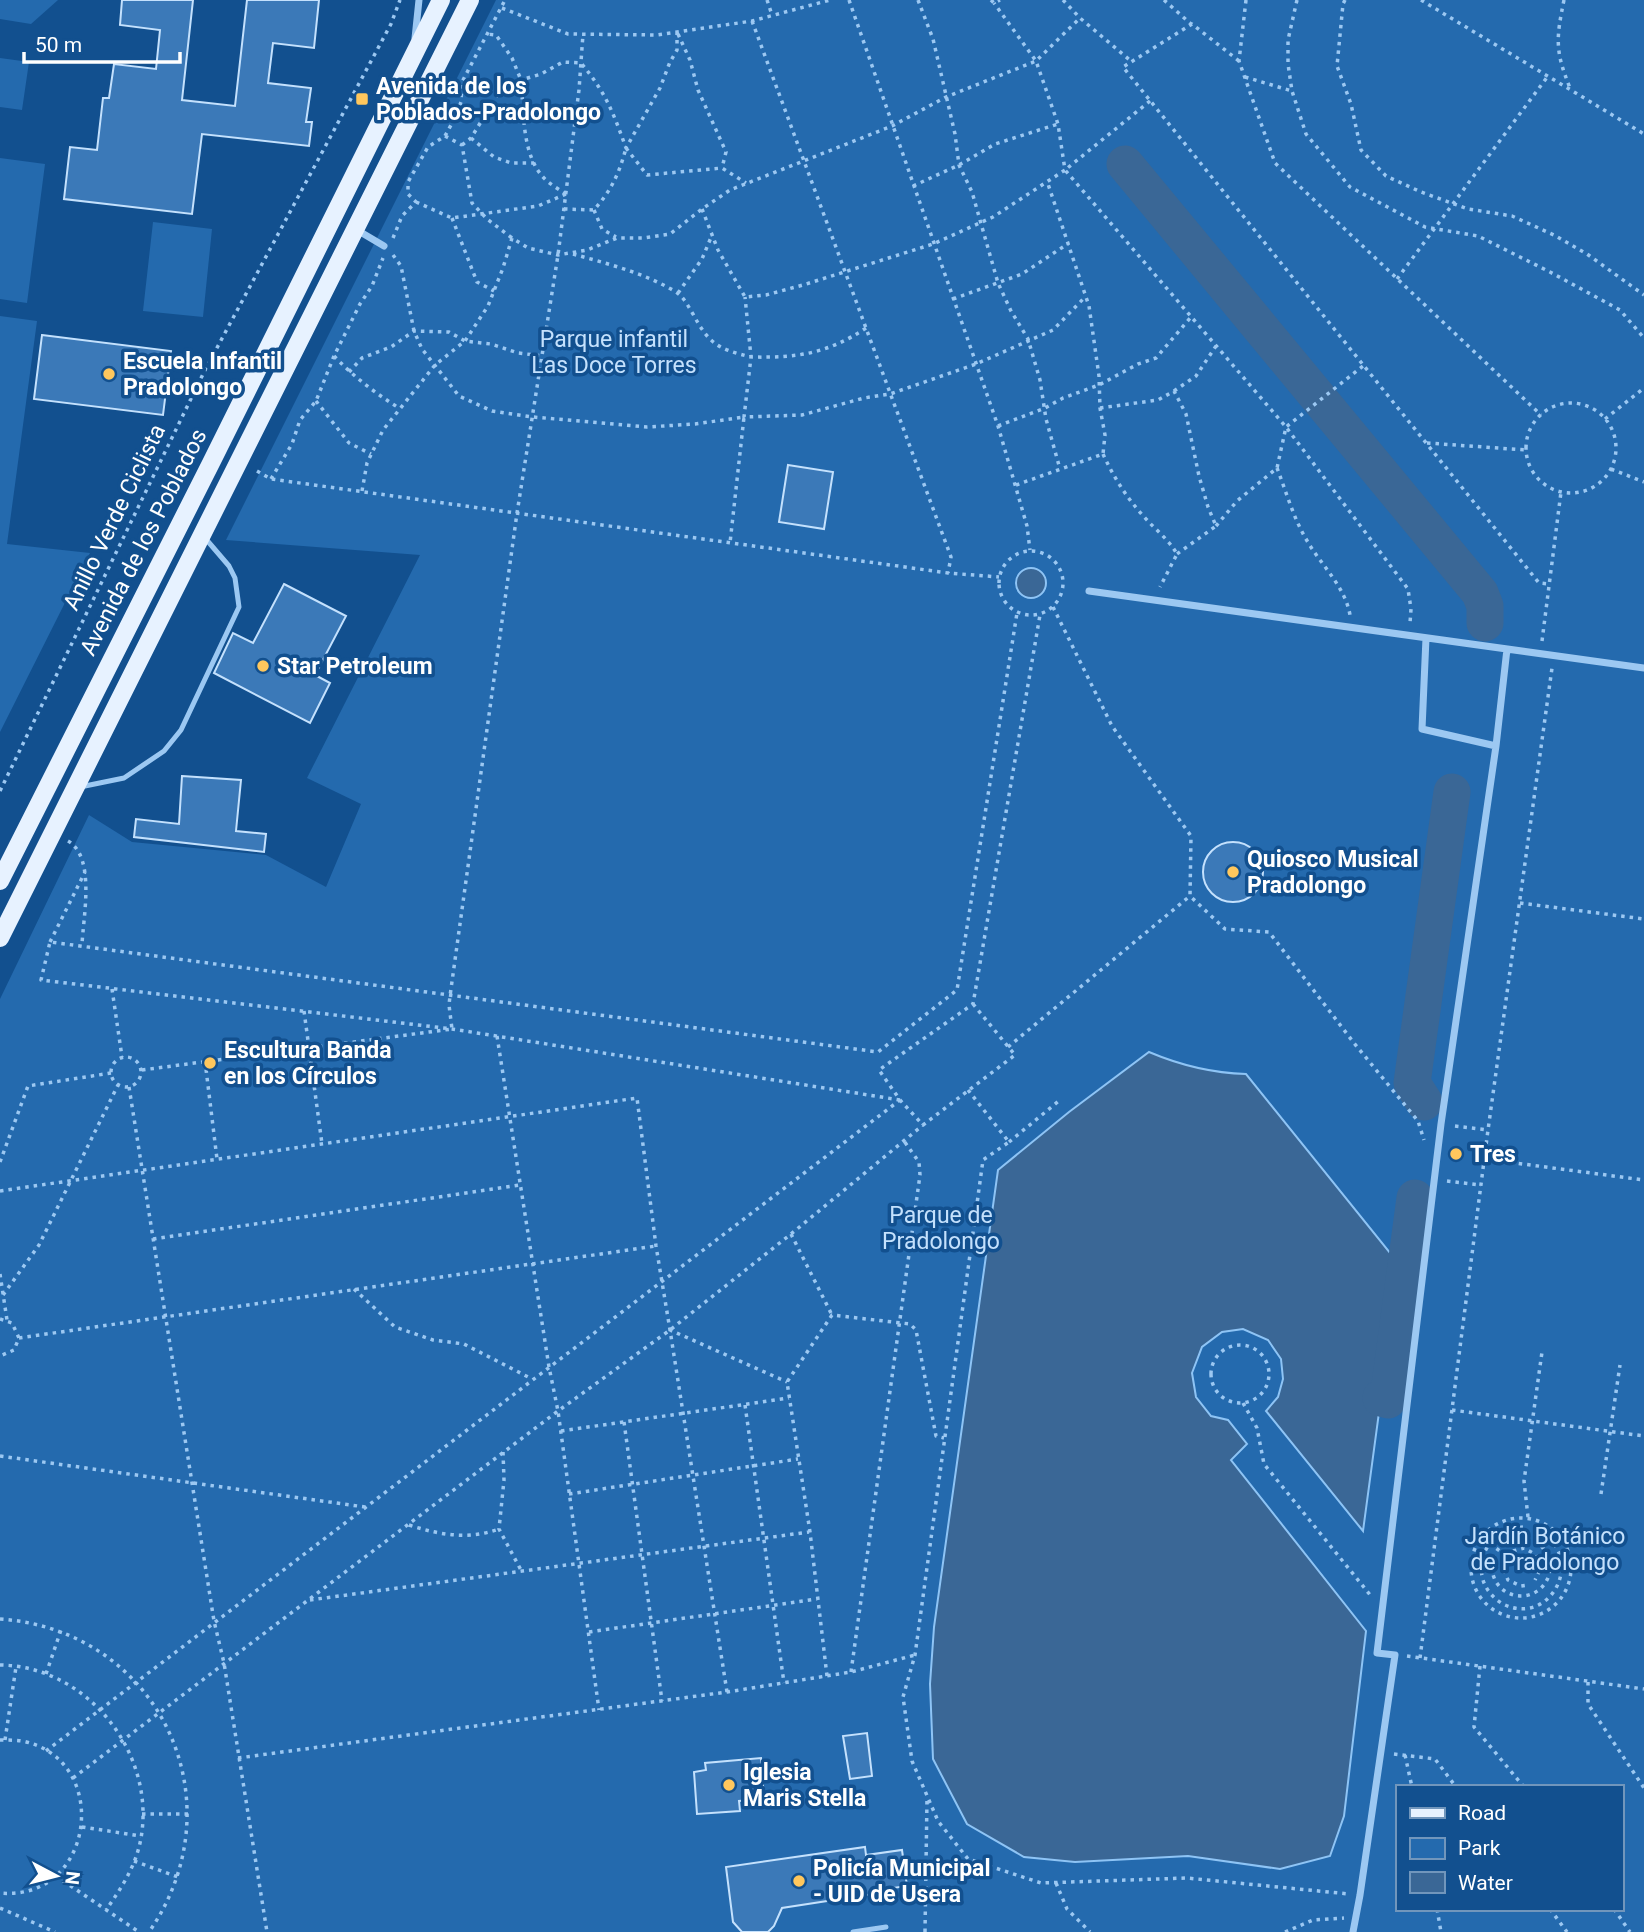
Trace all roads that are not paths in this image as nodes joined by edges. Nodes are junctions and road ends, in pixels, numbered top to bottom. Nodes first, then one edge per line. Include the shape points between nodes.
1 (419, 0) edge
2 (441, 0) edge
3 (470, 0) edge
4 (409, 63) junction
5 (356, 230) junction
6 (384, 246) road end
7 (203, 535) junction
8 (1089, 591) dead end
9 (1426, 638) junction
10 (1507, 649) junction
11 (1644, 668) edge
12 (1496, 746) junction
13 (76, 788) junction
14 (0, 881) edge
15 (0, 938) edge
16 (886, 1927) dead end
17 (853, 1932) edge
18 (1353, 1932) edge

1 - 4 street
2 - 4 main road, Avenida de los Poblados
3 - 5 main road
4 - 14 main road, Avenida de los Poblados
5 - 6 street
5 - 7 main road
7 - 13 main road
7 - 13 lane via 235,578 239,607 181,730 164,751 124,778
8 - 9 street
9 - 10 street
9 - 12 street via 1422,729
10 - 11 street
10 - 12 street
12 - 18 street via 1441,1124 1377,1653 1395,1655
13 - 15 main road
16 - 17 lane

